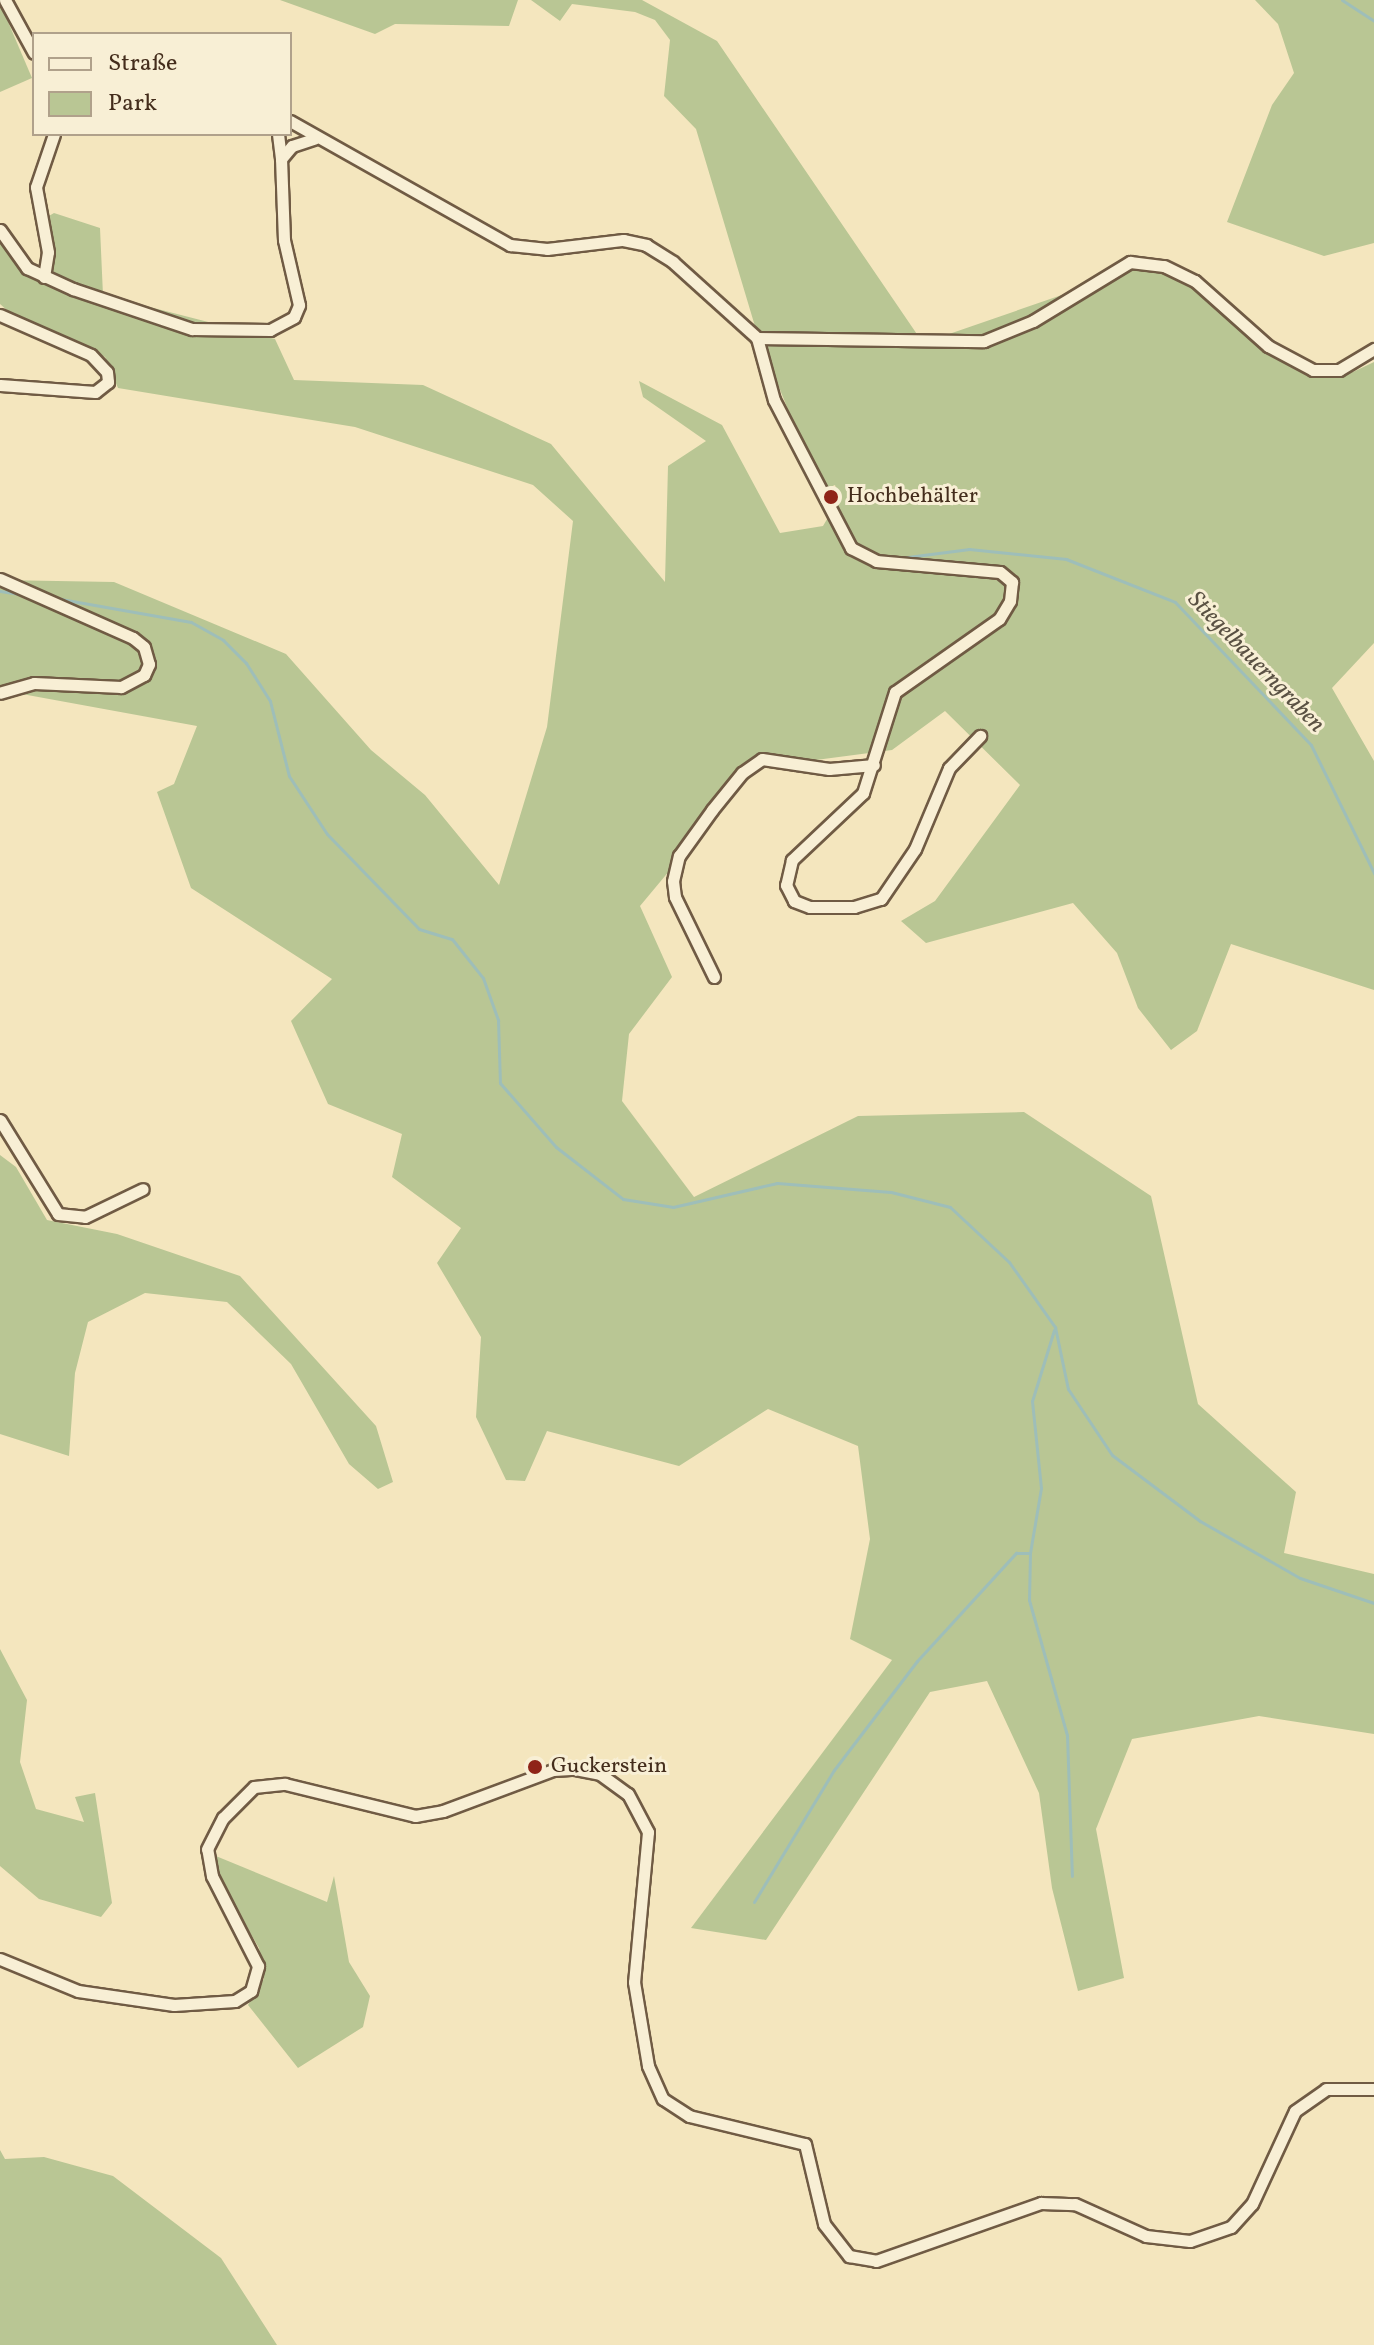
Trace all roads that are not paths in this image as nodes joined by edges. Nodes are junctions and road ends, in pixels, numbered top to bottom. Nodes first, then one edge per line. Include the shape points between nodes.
1 (5, 0) edge
2 (32, 49) edge
3 (292, 122) edge
4 (53, 136) edge
5 (278, 136) edge
6 (314, 139) junction
7 (281, 159) junction
8 (0, 230) edge
9 (44, 277) junction
10 (0, 315) edge
11 (757, 338) junction
12 (1374, 349) edge
13 (0, 385) edge
14 (0, 579) edge
15 (1, 693) edge
16 (980, 736) dead end
17 (874, 765) junction
18 (714, 977) dead end
19 (0, 1120) edge
20 (143, 1189) dead end
21 (0, 1959) edge
22 (1374, 2089) edge

1 - 2 street
3 - 6 street
4 - 9 street via 36,187 48,252
5 - 7 street
6 - 7 street via 292,146
6 - 11 street via 362,160 510,245 547,249 623,240 646,245 673,262
7 - 9 street via 284,240 299,293 294,317 283,325 252,332 192,329
8 - 9 street via 14,254
10 - 13 street via 91,355 107,372 108,382 95,392
11 - 12 street via 984,341 1033,321 1130,262 1164,266 1195,281 1268,346 1313,370 1339,370
11 - 17 street via 774,400 851,548 876,561 1000,572 1012,582 1010,601 999,619 895,692
14 - 15 street via 133,638 144,647 149,664 144,675 121,687 34,683
16 - 17 street via 949,768 915,849 881,899 854,907 798,905 786,885 792,860 854,806
17 - 18 street via 829,769 777,758 756,761 694,833 675,864 674,891
19 - 20 street via 58,1214 85,1217
21 - 22 street via 51,1984 87,1993 174,2005 235,2001 251,1991 258,1966 212,1876 207,1849 223,1818 254,1787 275,1782 415,1816 443,1811 553,1770 575,1769 600,1774 628,1794 648,1832 634,1982 648,2066 663,2099 689,2116 805,2144 824,2224 849,2256 876,2261 1041,2203 1075,2204 1146,2236 1190,2241 1231,2227 1252,2204 1295,2111 1326,2089

